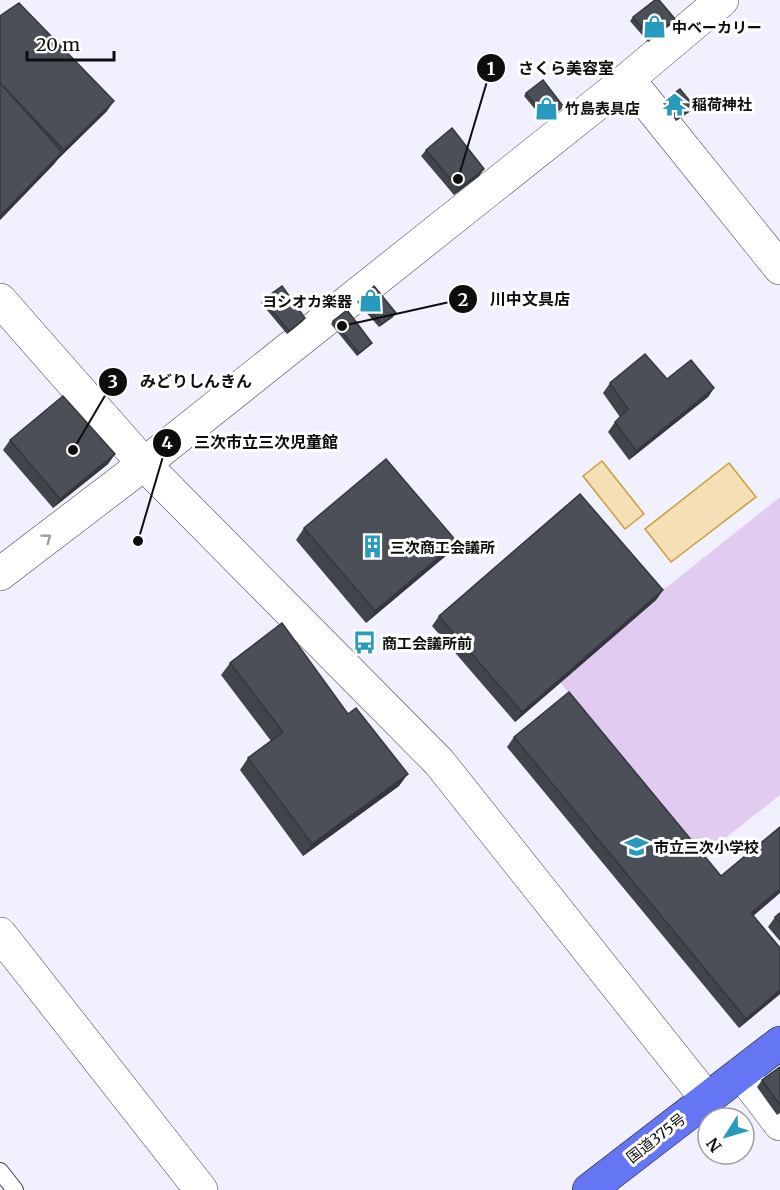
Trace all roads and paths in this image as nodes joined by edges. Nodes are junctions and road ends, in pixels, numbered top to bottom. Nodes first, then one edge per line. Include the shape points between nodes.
1 (722, 0) edge
2 (628, 79) junction
3 (780, 268) edge
4 (0, 300) edge
5 (144, 464) junction
6 (0, 574) edge
7 (0, 934) edge
8 (780, 1043) edge
9 (741, 1073) junction
10 (707, 1100) junction
11 (780, 1124) edge
12 (0, 1171) edge
13 (15, 1190) edge
14 (201, 1190) edge
15 (589, 1190) edge

1 - 2 street
2 - 3 street
2 - 5 street
4 - 5 street
6 -> 5 street
5 - 10 street via 439,762
7 - 14 street
8 - 9 highway, 国道375号
9 - 10 highway, 国道375号
9 - 11 street
10 - 15 highway, 国道375号
12 - 13 lane

